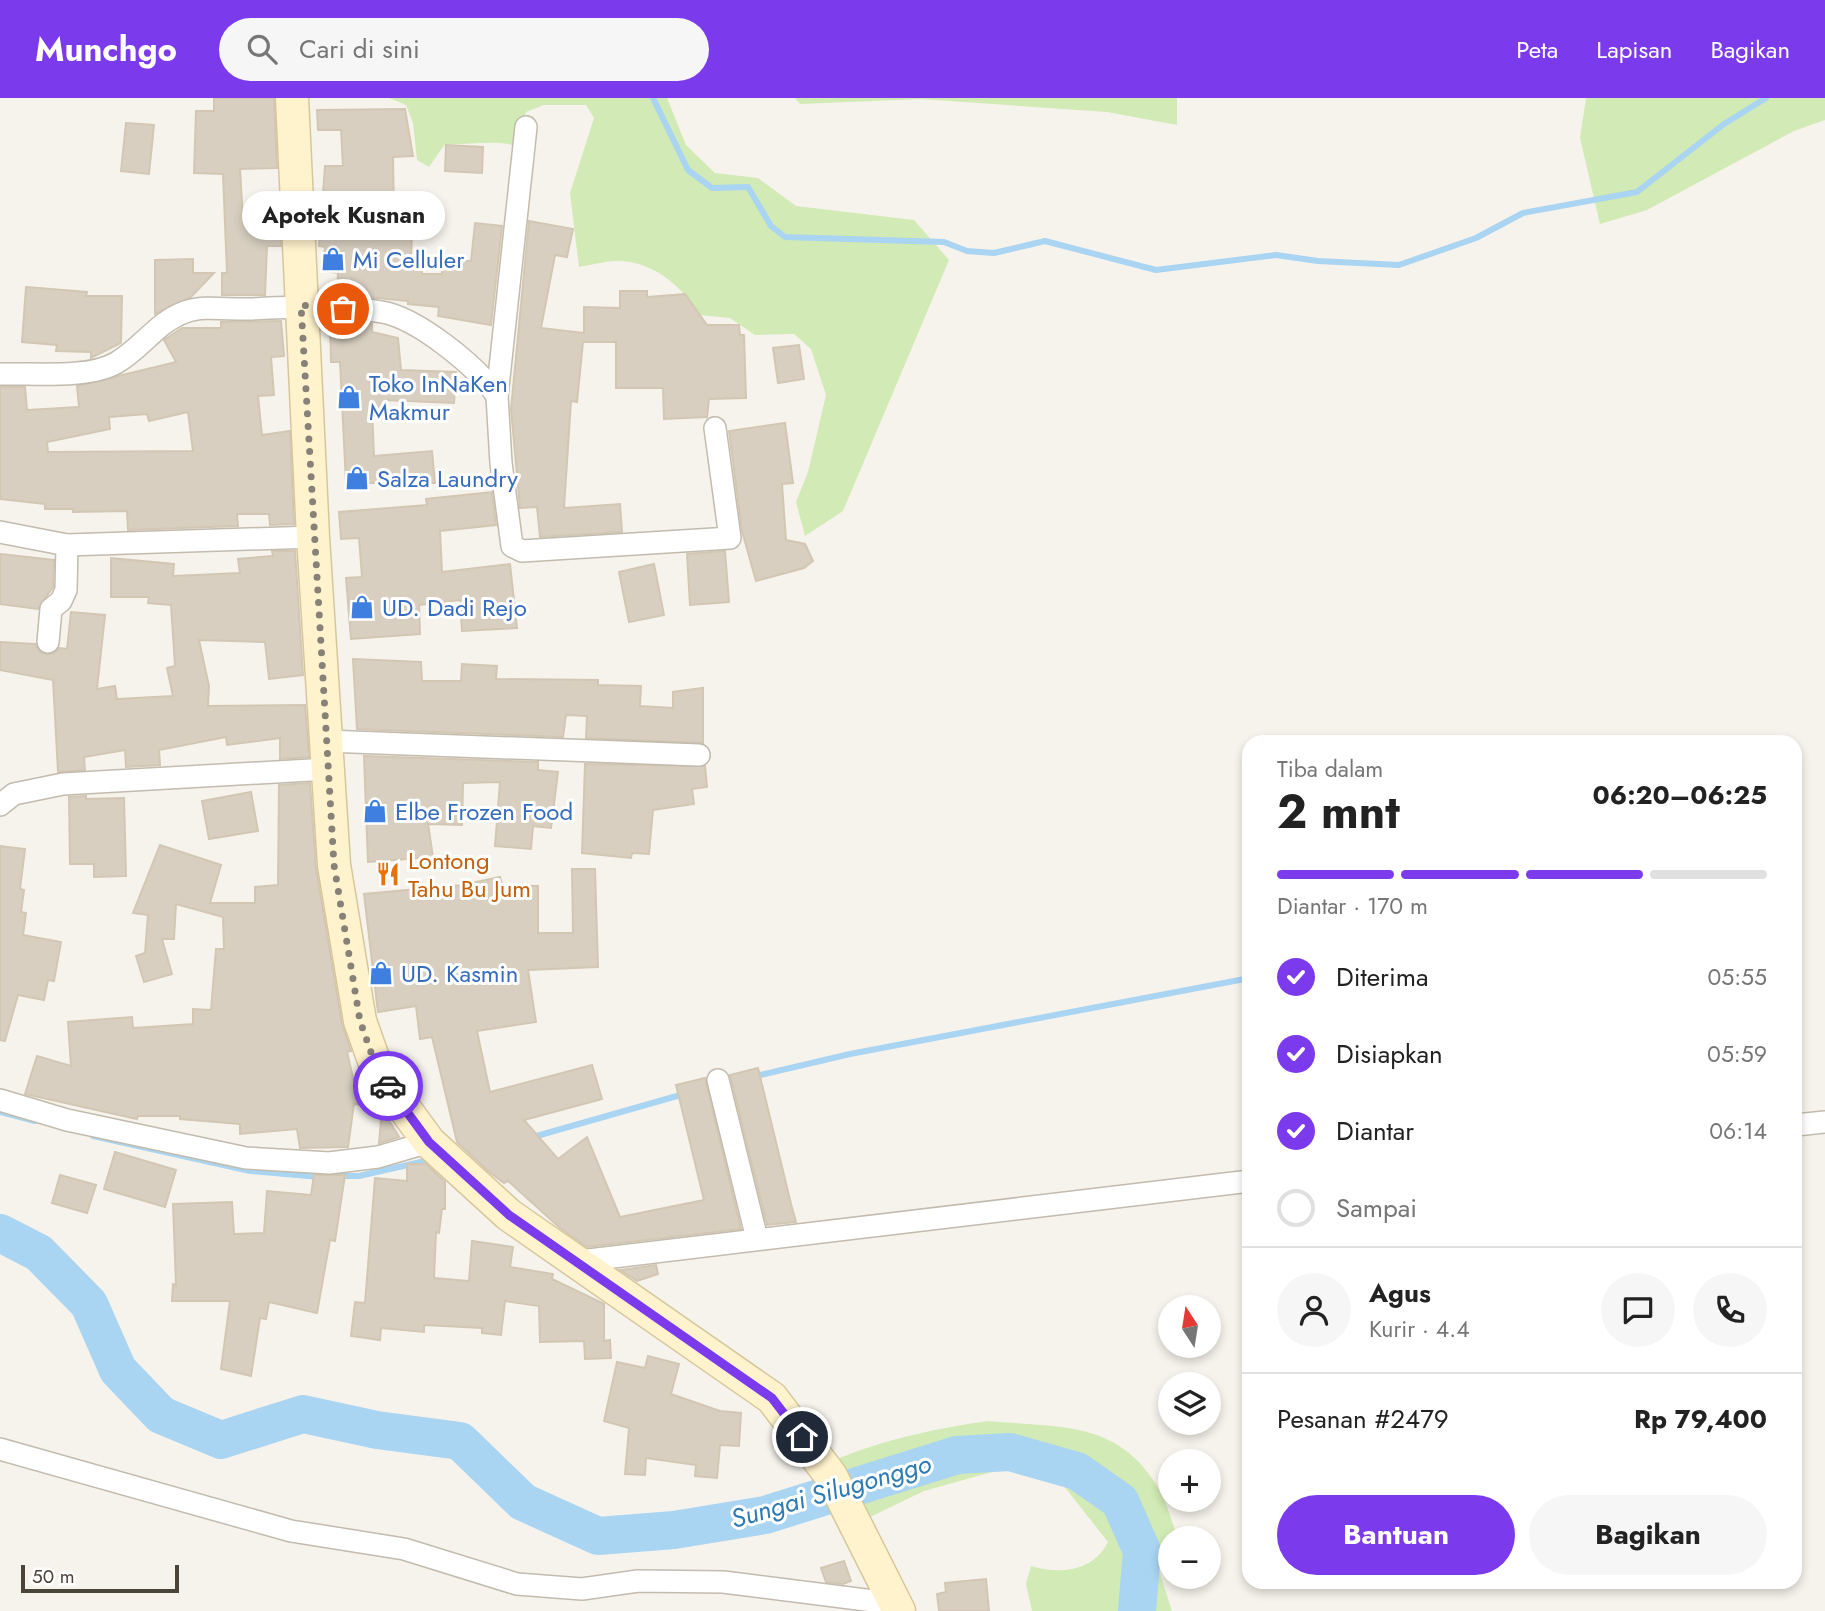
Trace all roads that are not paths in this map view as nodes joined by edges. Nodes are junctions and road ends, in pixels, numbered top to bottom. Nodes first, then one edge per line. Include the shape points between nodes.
1 (292, 98) edge
2 (526, 127) dead end
3 (301, 305) junction
4 (0, 374) edge
5 (497, 396) junction
6 (715, 429) dead end
7 (0, 531) edge
8 (313, 537) junction
9 (67, 545) junction
10 (48, 642) dead end
11 (327, 755) junction
12 (699, 755) dead end
13 (0, 805) edge
14 (718, 1080) dead end
15 (0, 1100) edge
16 (1825, 1122) edge
17 (1802, 1124) edge
18 (433, 1147) junction
19 (1242, 1182) edge
20 (757, 1239) junction
21 (580, 1261) junction
22 (0, 1449) edge
23 (898, 1607) edge

1 - 3 main road
2 - 5 street
3 - 4 street via 187,311 108,367 92,372
3 - 5 street via 385,312 457,354
3 - 8 main road
5 - 6 street via 509,539 517,550 730,538
7 - 9 street
8 - 9 street
8 - 11 main road
9 - 10 street via 66,590 51,609
11 - 12 street
11 - 13 street via 63,783 14,794
11 - 18 main road via 334,865 360,1021 378,1072
14 - 20 street
15 - 18 street via 67,1120 246,1158 328,1163
16 - 17 street
18 - 21 main road via 509,1215
19 - 20 street
20 - 21 street
21 - 23 main road via 772,1398 831,1476
22 - 23 street via 291,1531 404,1549 517,1584 582,1590 638,1581 723,1581

